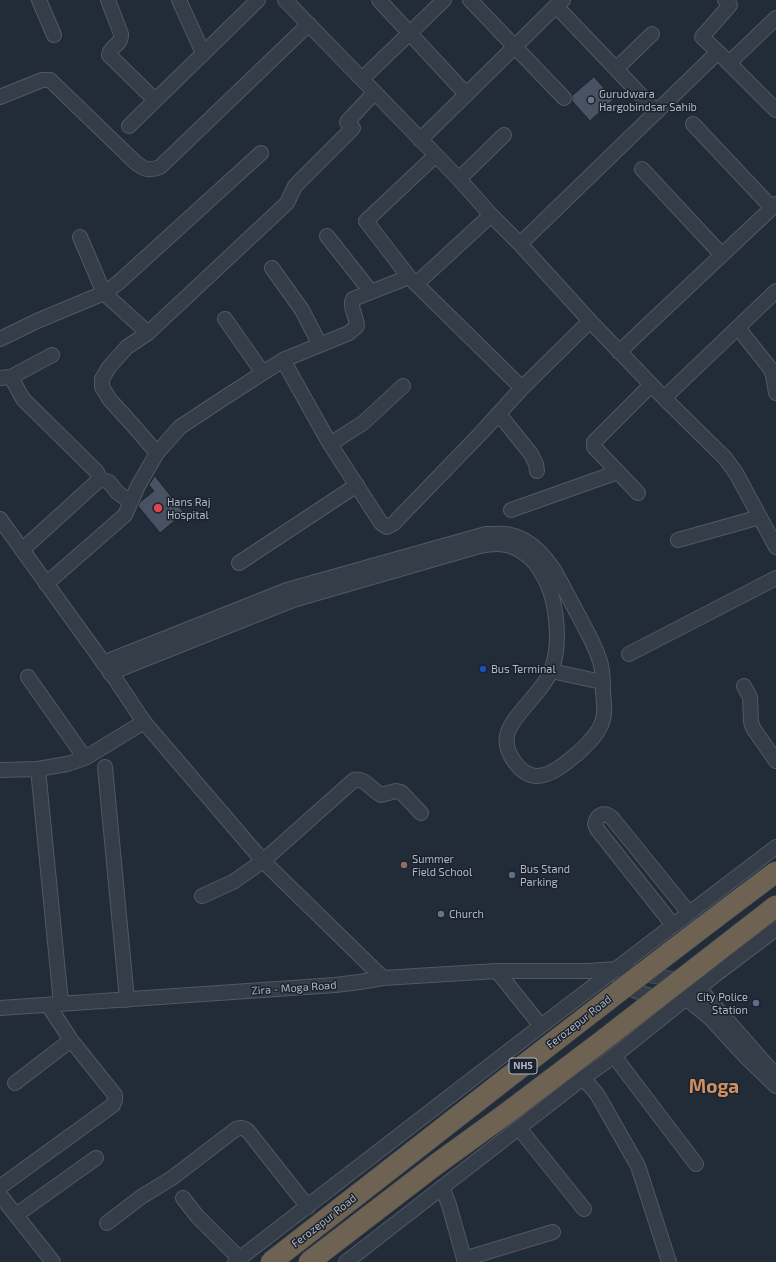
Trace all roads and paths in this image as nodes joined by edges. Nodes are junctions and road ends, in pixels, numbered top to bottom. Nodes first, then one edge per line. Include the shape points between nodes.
1 (38, 0) edge
2 (108, 0) edge
3 (179, 0) edge
4 (258, 0) edge
5 (285, 0) edge
6 (379, 0) edge
7 (444, 0) edge
8 (470, 0) edge
9 (725, 0) edge
10 (560, 2) edge
11 (776, 18) edge
12 (308, 24) junction
13 (409, 33) junction
14 (652, 34) dead end
15 (54, 35) dead end
16 (514, 46) junction
17 (718, 52) junction
18 (203, 53) junction
19 (729, 63) junction
20 (616, 69) junction
21 (362, 79) junction
22 (375, 92) junction
23 (466, 94) junction
24 (0, 96) edge
25 (564, 98) dead end
26 (155, 100) junction
27 (776, 110) edge
28 (657, 112) junction
29 (694, 124) dead end
30 (129, 126) dead end
31 (504, 135) dead end
32 (420, 140) junction
33 (261, 153) dead end
34 (436, 155) junction
35 (642, 169) dead end
36 (459, 179) junction
37 (774, 206) edge
38 (491, 215) junction
39 (327, 236) dead end
40 (80, 237) dead end
41 (520, 244) junction
42 (722, 255) junction
43 (272, 268) dead end
44 (413, 280) junction
45 (776, 291) edge
46 (371, 292) junction
47 (104, 293) junction
48 (225, 319) dead end
49 (590, 321) junction
50 (738, 328) junction
51 (148, 332) junction
52 (0, 338) edge
53 (320, 345) junction
54 (620, 352) junction
55 (52, 355) dead end
56 (283, 360) junction
57 (263, 373) junction
58 (5, 377) edge
59 (651, 385) junction
60 (403, 386) dead end
61 (522, 388) junction
62 (776, 393) edge
63 (664, 398) junction
64 (499, 414) junction
65 (330, 444) junction
66 (157, 453) junction
67 (537, 471) dead end
68 (618, 472) junction
69 (100, 479) junction
70 (357, 485) junction
71 (638, 493) dead end
72 (131, 502) junction
73 (511, 510) dead end
74 (760, 517) junction
75 (0, 519) edge
76 (678, 540) dead end
77 (776, 547) edge
78 (22, 550) junction
79 (239, 563) dead end
80 (776, 578) edge
81 (46, 584) junction
82 (629, 654) dead end
83 (107, 668) junction
84 (551, 671) junction
85 (28, 677) dead end
86 (602, 682) junction
87 (744, 686) dead end
88 (144, 722) junction
89 (85, 758) junction
90 (776, 761) edge
91 (105, 767) dead end
92 (38, 769) junction
93 (0, 770) edge
94 (421, 813) dead end
95 (776, 847) edge
96 (263, 861) junction
97 (776, 872) edge
98 (202, 896) dead end
99 (776, 906) edge
100 (689, 913) junction
101 (673, 925) junction
102 (775, 932) edge
103 (616, 969) junction
104 (497, 971) junction
105 (588, 971) junction
106 (605, 977) junction
107 (383, 978) junction
108 (699, 988) junction
109 (686, 998) junction
110 (127, 1000) junction
111 (54, 1004) junction
112 (0, 1008) edge
113 (541, 1026) junction
114 (71, 1040) junction
115 (614, 1056) junction
116 (776, 1076) edge
117 (583, 1078) junction
118 (15, 1084) dead end
119 (776, 1086) edge
120 (519, 1128) junction
121 (96, 1158) dead end
122 (696, 1164) dead end
123 (0, 1187) edge
124 (442, 1187) junction
125 (0, 1195) edge
126 (183, 1198) dead end
127 (308, 1207) junction
128 (584, 1209) dead end
129 (16, 1215) junction
130 (107, 1222) dead end
131 (552, 1232) dead end
132 (238, 1260) edge
133 (464, 1261) edge
134 (53, 1262) edge
135 (271, 1262) edge
136 (309, 1262) edge
137 (346, 1262) edge
138 (669, 1262) edge

1 - 15 street
2 - 26 street via 121,34 119,43 110,50 109,55
3 - 18 street
4 - 18 street
5 - 12 street
6 - 13 street
7 - 13 street
8 - 16 street
9 - 17 street via 730,5 702,37
10 - 16 street
10 - 20 street
11 - 19 street
12 - 21 street
12 - 24 street via 160,167 152,170 143,169 135,162 50,80 42,80
13 - 21 street
13 - 23 street
14 - 20 street
16 - 23 street
16 - 25 street
17 - 19 street
17 - 28 street
18 - 26 street
19 - 27 street
20 - 28 street
21 - 22 street
22 - 32 street
22 - 51 street via 347,122 353,128 295,186 287,203
23 - 32 street
26 - 30 street
28 - 41 street
29 - 37 street
31 - 36 street
32 - 34 street
33 - 47 street
34 - 36 street
34 - 44 street via 366,221
35 - 42 street
36 - 38 street
37 - 42 street
38 - 41 street
38 - 44 street
39 - 46 street
40 - 47 street
41 - 49 street
42 - 54 street
43 - 53 street via 302,310
44 - 46 street
44 - 61 street
45 - 50 street
46 - 53 street via 356,297 351,302 357,321 354,330
47 - 51 street
47 - 52 street
48 - 57 street
49 - 54 street
49 - 61 street
50 - 62 street via 770,368
50 - 63 street
51 - 66 street via 127,348 109,367 102,379 102,387 110,400
53 - 56 street
54 - 59 street
55 - 58 street
56 - 57 street
56 - 65 street
57 - 66 street via 180,427
58 - 69 street via 23,399 97,472
59 - 63 street
59 - 68 street via 594,442 594,447
60 - 65 street via 363,423
61 - 64 street
63 - 74 street via 728,461
64 - 67 street via 531,454
64 - 70 street via 387,527
65 - 70 street
66 - 72 street
68 - 71 street
68 - 73 street
69 - 72 street via 109,482 118,493
69 - 78 street
70 - 79 street
72 - 81 street via 126,515
74 - 76 street
74 - 77 street
75 - 78 street
78 - 81 street
80 - 82 street
81 - 83 street
83 - 84 street via 293,600 476,547 500,544 527,556 546,580 556,621 556,650
83 - 86 street via 287,590 486,534 498,534 522,539 548,561 592,642 601,666
83 - 88 street
84 - 86 street
84 - 86 street via 537,694 515,720 507,736 510,754 523,771 537,776 548,774 561,766 597,733 605,711
85 - 89 street
87 - 90 street via 750,697 753,728
88 - 89 street
88 - 96 street
89 - 92 street
91 - 110 street
92 - 93 street
92 - 111 street
94 - 96 street via 401,792 381,795 362,780 354,780
95 - 100 street
96 - 98 street via 233,882
96 - 107 street
97 - 135 highway, Ferozepur Road / NH5, bridge
99 - 136 highway, Ferozepur Road / NH5, bridge
100 - 101 street
100 - 101 street via 609,814 598,816 595,824 597,829
101 - 103 street
102 - 108 street
103 - 105 street, Zira - Moga Road
103 - 106 street
103 - 108 street, Zira - Moga Road via 682,981
104 - 105 street, Zira - Moga Road
104 - 107 street, Zira - Moga Road
104 - 113 street
105 - 106 street, Zira - Moga Road
106 - 109 street, Zira - Moga Road via 640,994 655,998
106 - 113 street
107 - 110 street, Zira - Moga Road via 335,985
108 - 109 street
108 - 116 street
109 - 115 street
109 - 119 street via 710,1018
110 - 111 street, Zira - Moga Road
111 - 112 street, Zira - Moga Road
111 - 114 street
113 - 127 street
114 - 118 street
114 - 123 street via 115,1095 115,1102
115 - 117 street
115 - 122 street
117 - 120 street
117 - 138 street via 597,1094 638,1166
120 - 124 street
120 - 128 street
121 - 129 street
124 - 133 street
124 - 137 street
125 - 129 street
126 - 132 street
127 - 130 street via 248,1131 240,1128
127 - 132 street
129 - 134 street
131 - 133 street

